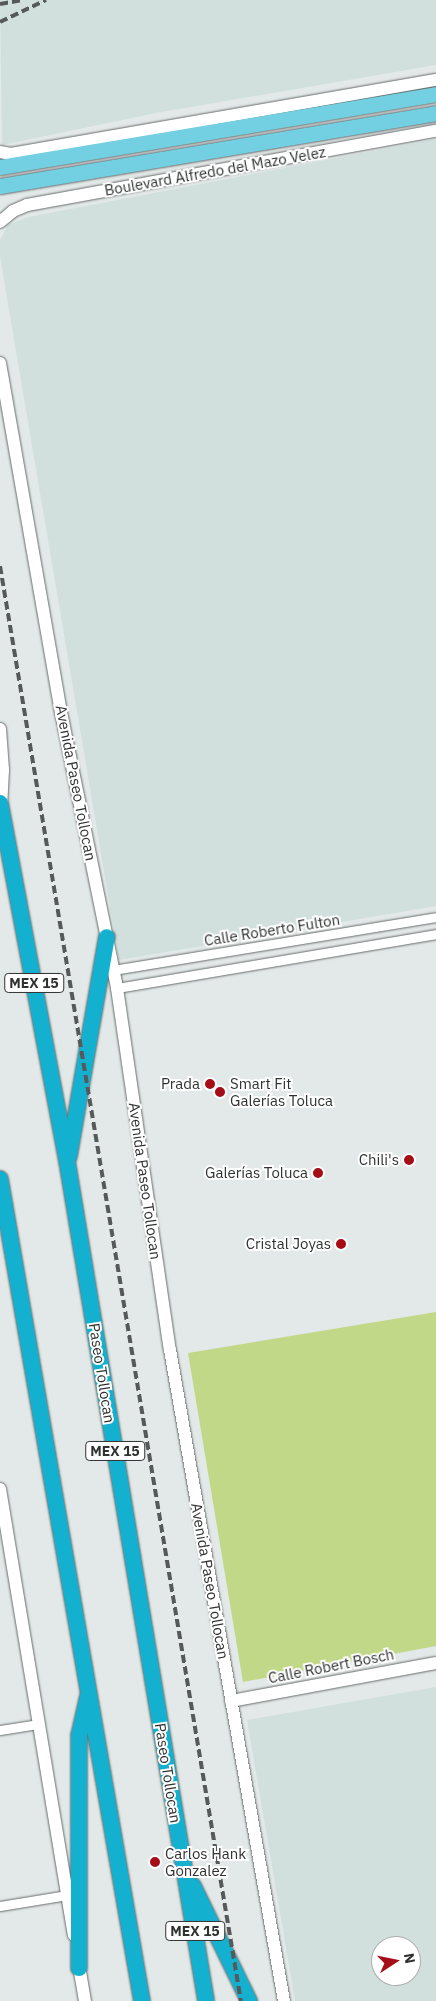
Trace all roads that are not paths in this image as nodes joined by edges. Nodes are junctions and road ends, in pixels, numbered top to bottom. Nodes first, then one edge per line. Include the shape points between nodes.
1 (436, 80) edge
2 (436, 94) edge
3 (436, 113) edge
4 (436, 131) edge
5 (0, 152) edge
6 (0, 167) edge
7 (0, 186) edge
8 (0, 222) edge
9 (0, 363) edge
10 (0, 729) edge
11 (0, 804) edge
12 (436, 917) edge
13 (436, 934) edge
14 (107, 938) junction
15 (113, 970) junction
16 (116, 988) junction
17 (67, 1161) junction
18 (0, 1179) edge
19 (0, 1489) edge
20 (436, 1663) edge
21 (89, 1692) junction
22 (231, 1701) junction
23 (38, 1724) junction
24 (0, 1730) edge
25 (183, 1862) junction
26 (66, 1895) junction
27 (0, 1906) edge
28 (79, 1968) junction
29 (85, 2001) edge
30 (142, 2001) edge
31 (206, 2001) edge
32 (249, 2001) edge
33 (284, 2001) edge

1 - 5 main road via 29,151
2 - 6 main road
3 - 7 main road, Boulevard Alfredo del Mazo Velez
4 - 8 main road, Boulevard Alfredo del Mazo Velez via 27,205
9 - 14 main road, Avenida Paseo Tollocan via 62,717
10 - 11 main road, MEX 15 via 3,770
11 - 17 highway, Paseo Tollocan / MEX 15
12 - 15 street, Calle Roberto Fulton
13 - 16 street, Calle Roberto Fulton
14 - 15 main road, Avenida Paseo Tollocan
14 - 17 highway
15 - 16 main road, Avenida Paseo Tollocan
16 - 22 main road, Avenida Paseo Tollocan via 170,1350
17 - 25 highway, Paseo Tollocan / MEX 15
18 - 21 highway
19 - 23 main road
20 - 22 main road, Calle Robert Bosch
21 - 28 highway via 79,1736
21 - 30 highway
22 - 33 main road, Avenida Paseo Tollocan
23 - 24 street
23 - 26 main road
25 - 31 highway, Paseo Tollocan / MEX 15
25 - 32 highway
26 - 27 street
26 - 28 main road
28 - 29 main road

